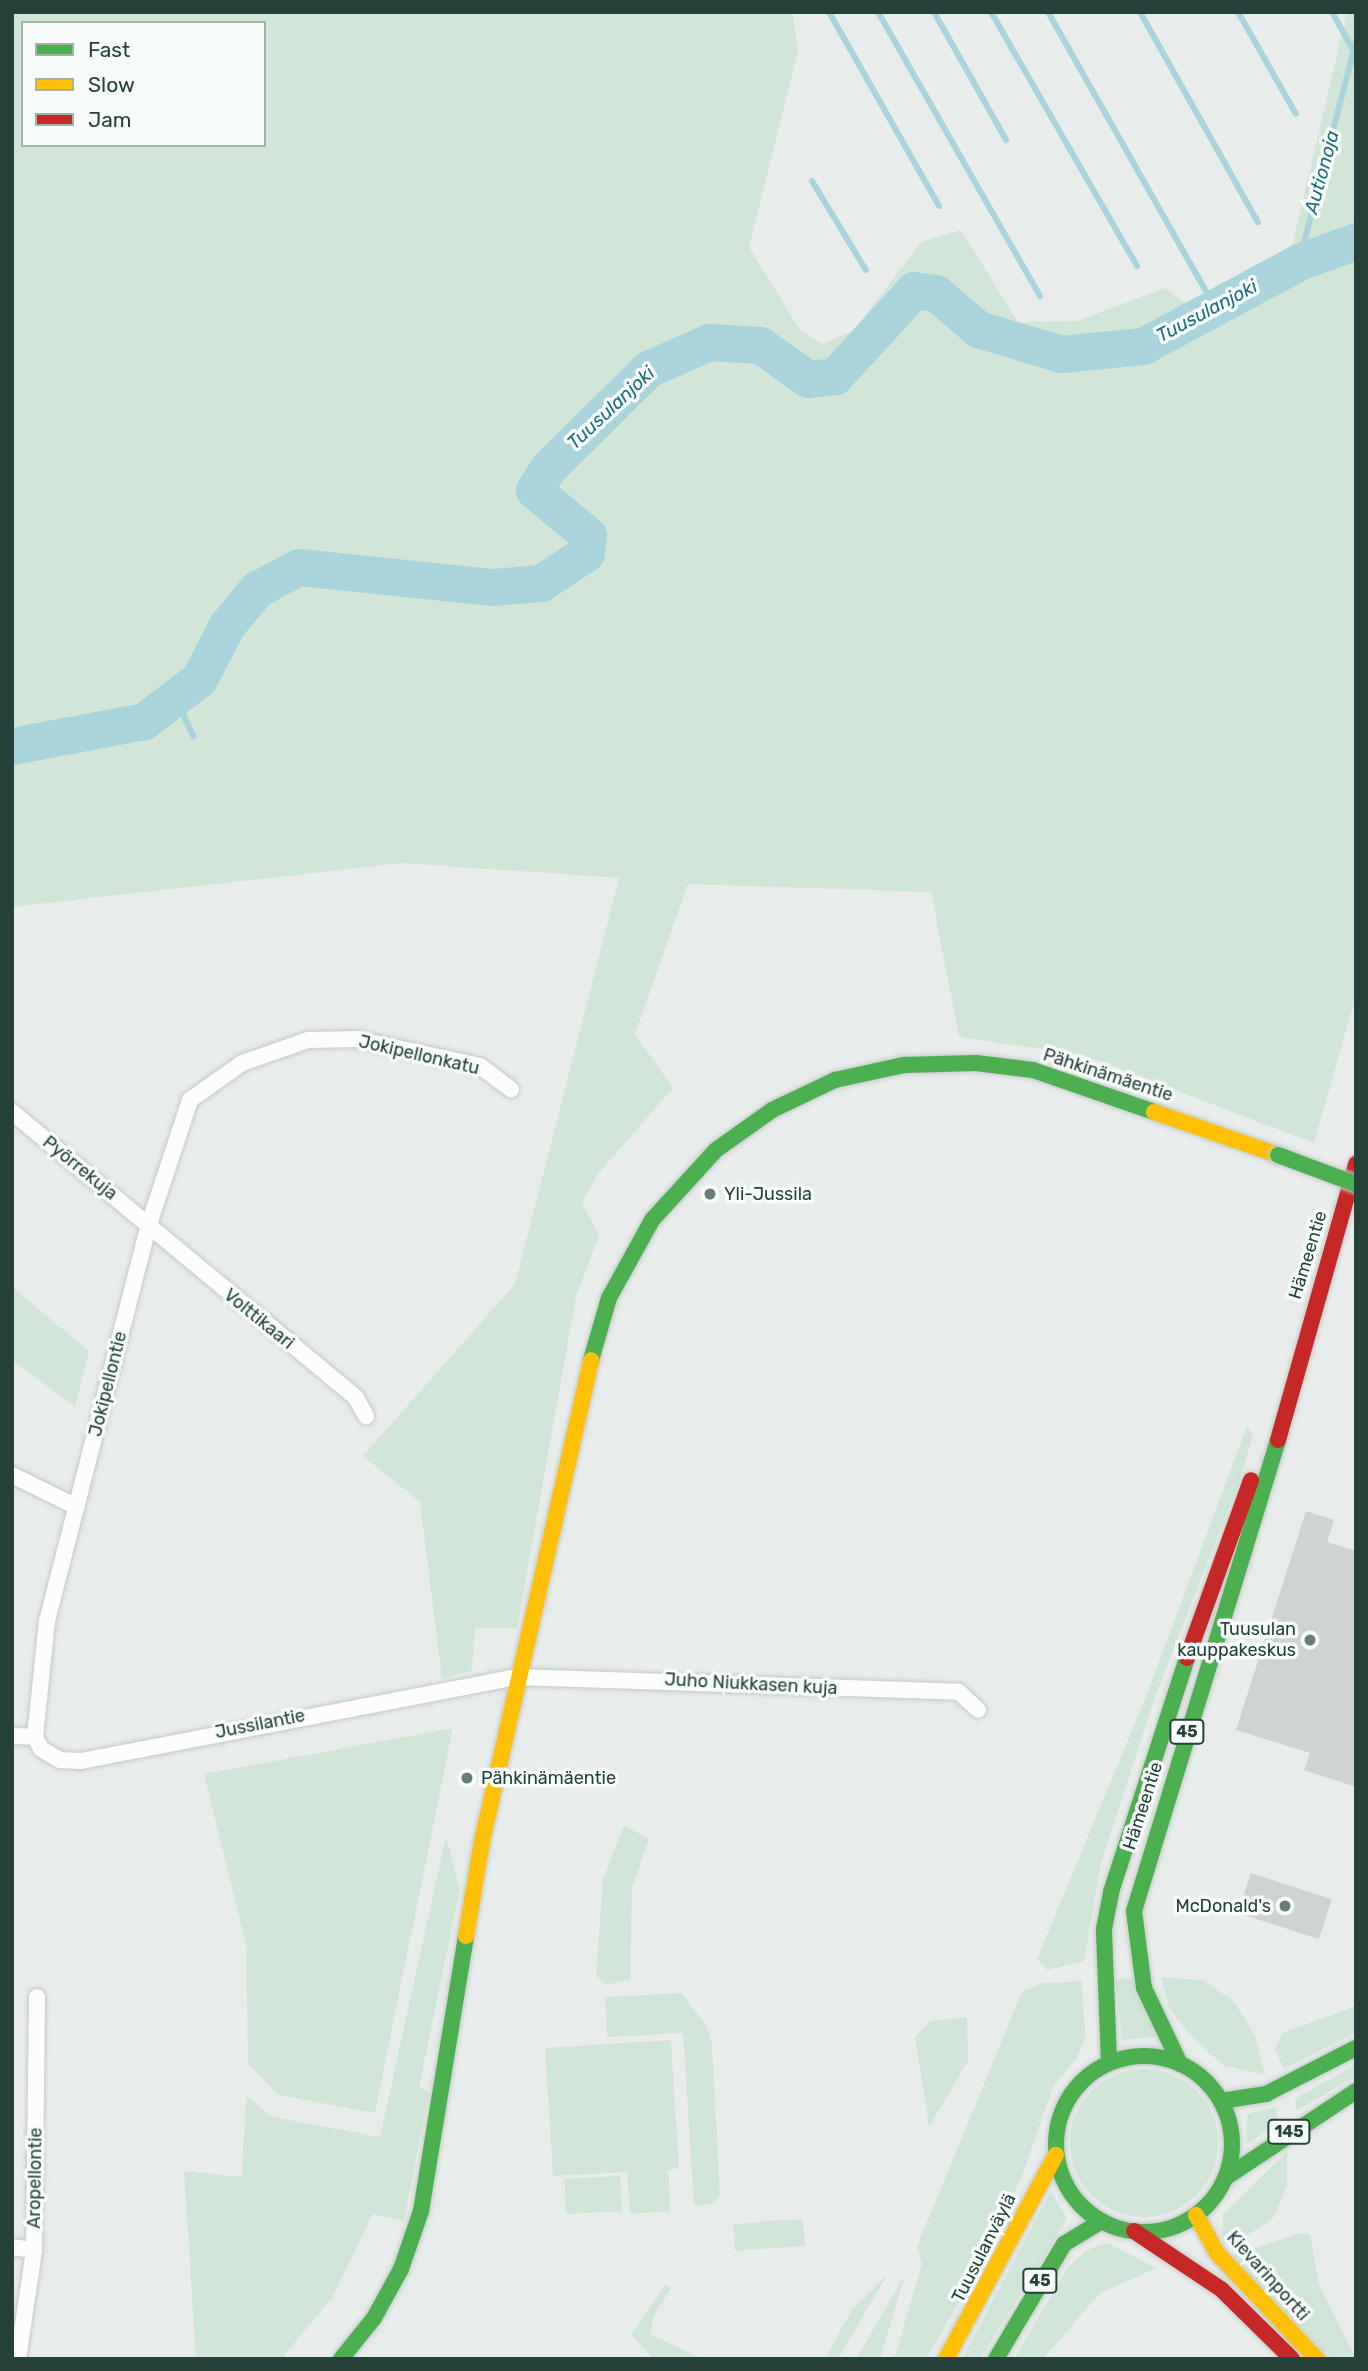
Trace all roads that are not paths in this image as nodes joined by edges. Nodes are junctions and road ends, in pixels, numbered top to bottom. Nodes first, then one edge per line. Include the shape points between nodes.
1 (242, 1063) joint
2 (511, 1088) dead end
3 (12, 1112) edge
4 (1356, 1164) edge
5 (1356, 1184) edge
6 (149, 1224) junction
7 (1286, 1398) junction
8 (366, 1416) dead end
9 (12, 1475) edge
10 (77, 1507) junction
11 (517, 1676) junction
12 (978, 1710) dead end
13 (12, 1735) edge
14 (35, 1737) junction
15 (37, 1997) dead end
16 (1356, 2048) edge
17 (1110, 2062) junction
18 (1180, 2064) junction
19 (1356, 2091) edge
20 (1221, 2101) junction
21 (1056, 2155) junction
22 (1225, 2178) junction
23 (1196, 2215) junction
24 (1102, 2221) junction
25 (1134, 2231) junction
26 (12, 2248) edge
27 (34, 2250) junction
28 (18, 2359) edge
29 (341, 2359) edge
30 (946, 2359) edge
31 (996, 2359) edge
32 (1292, 2359) edge
33 (1317, 2359) edge

1 - 2 street, Jokipellonkatu via 307,1040 356,1039 480,1066
1 - 6 street, Jokipellontie via 190,1100
3 - 6 street, Pyörrekuja
4 - 7 main road, Hämeentie / 45
5 - 11 main road, Pähkinämäentie, bridge via 1079,1082 976,1063 904,1065 835,1080 772,1110 716,1150 681,1184 652,1220 609,1298 578,1408
6 - 8 street, Volttikaari via 356,1398
6 - 10 street, Jokipellontie
7 - 17 main road, Hämeentie / 45 via 1226,1539 1111,1892 1104,1943
7 - 18 main road, Hämeentie / 45 via 1252,1531 1134,1911 1143,1988
9 - 10 street
10 - 14 street, Jokipellontie via 47,1621
11 - 12 street, Juho Niukkasen kuja via 959,1692
11 - 14 street, Jussilantie via 81,1761 61,1760 41,1749
11 - 29 main road, Pähkinämäentie via 482,1841 421,2211 401,2269 374,2318
13 - 14 street
15 - 27 street, Aropellontie
16 - 20 main road, 145 via 1266,2094
17 - 18 main road via 1141,2056
17 - 21 main road, 45 via 1072,2092 1059,2121
18 - 20 main road, 45 via 1201,2076
19 - 22 main road, 145
20 - 22 main road, 45 via 1232,2139
21 - 24 main road via 1072,2193
21 - 30 main road, Tuusulanväylä / 45
22 - 23 main road, 45
23 - 25 main road, 45 via 1167,2229
23 - 33 main road, Kievarinportti via 1217,2253
24 - 25 main road, 45
24 - 31 main road, 45 via 1064,2244
25 - 32 main road via 1222,2290
26 - 27 street
27 - 28 street, Aropellontie

